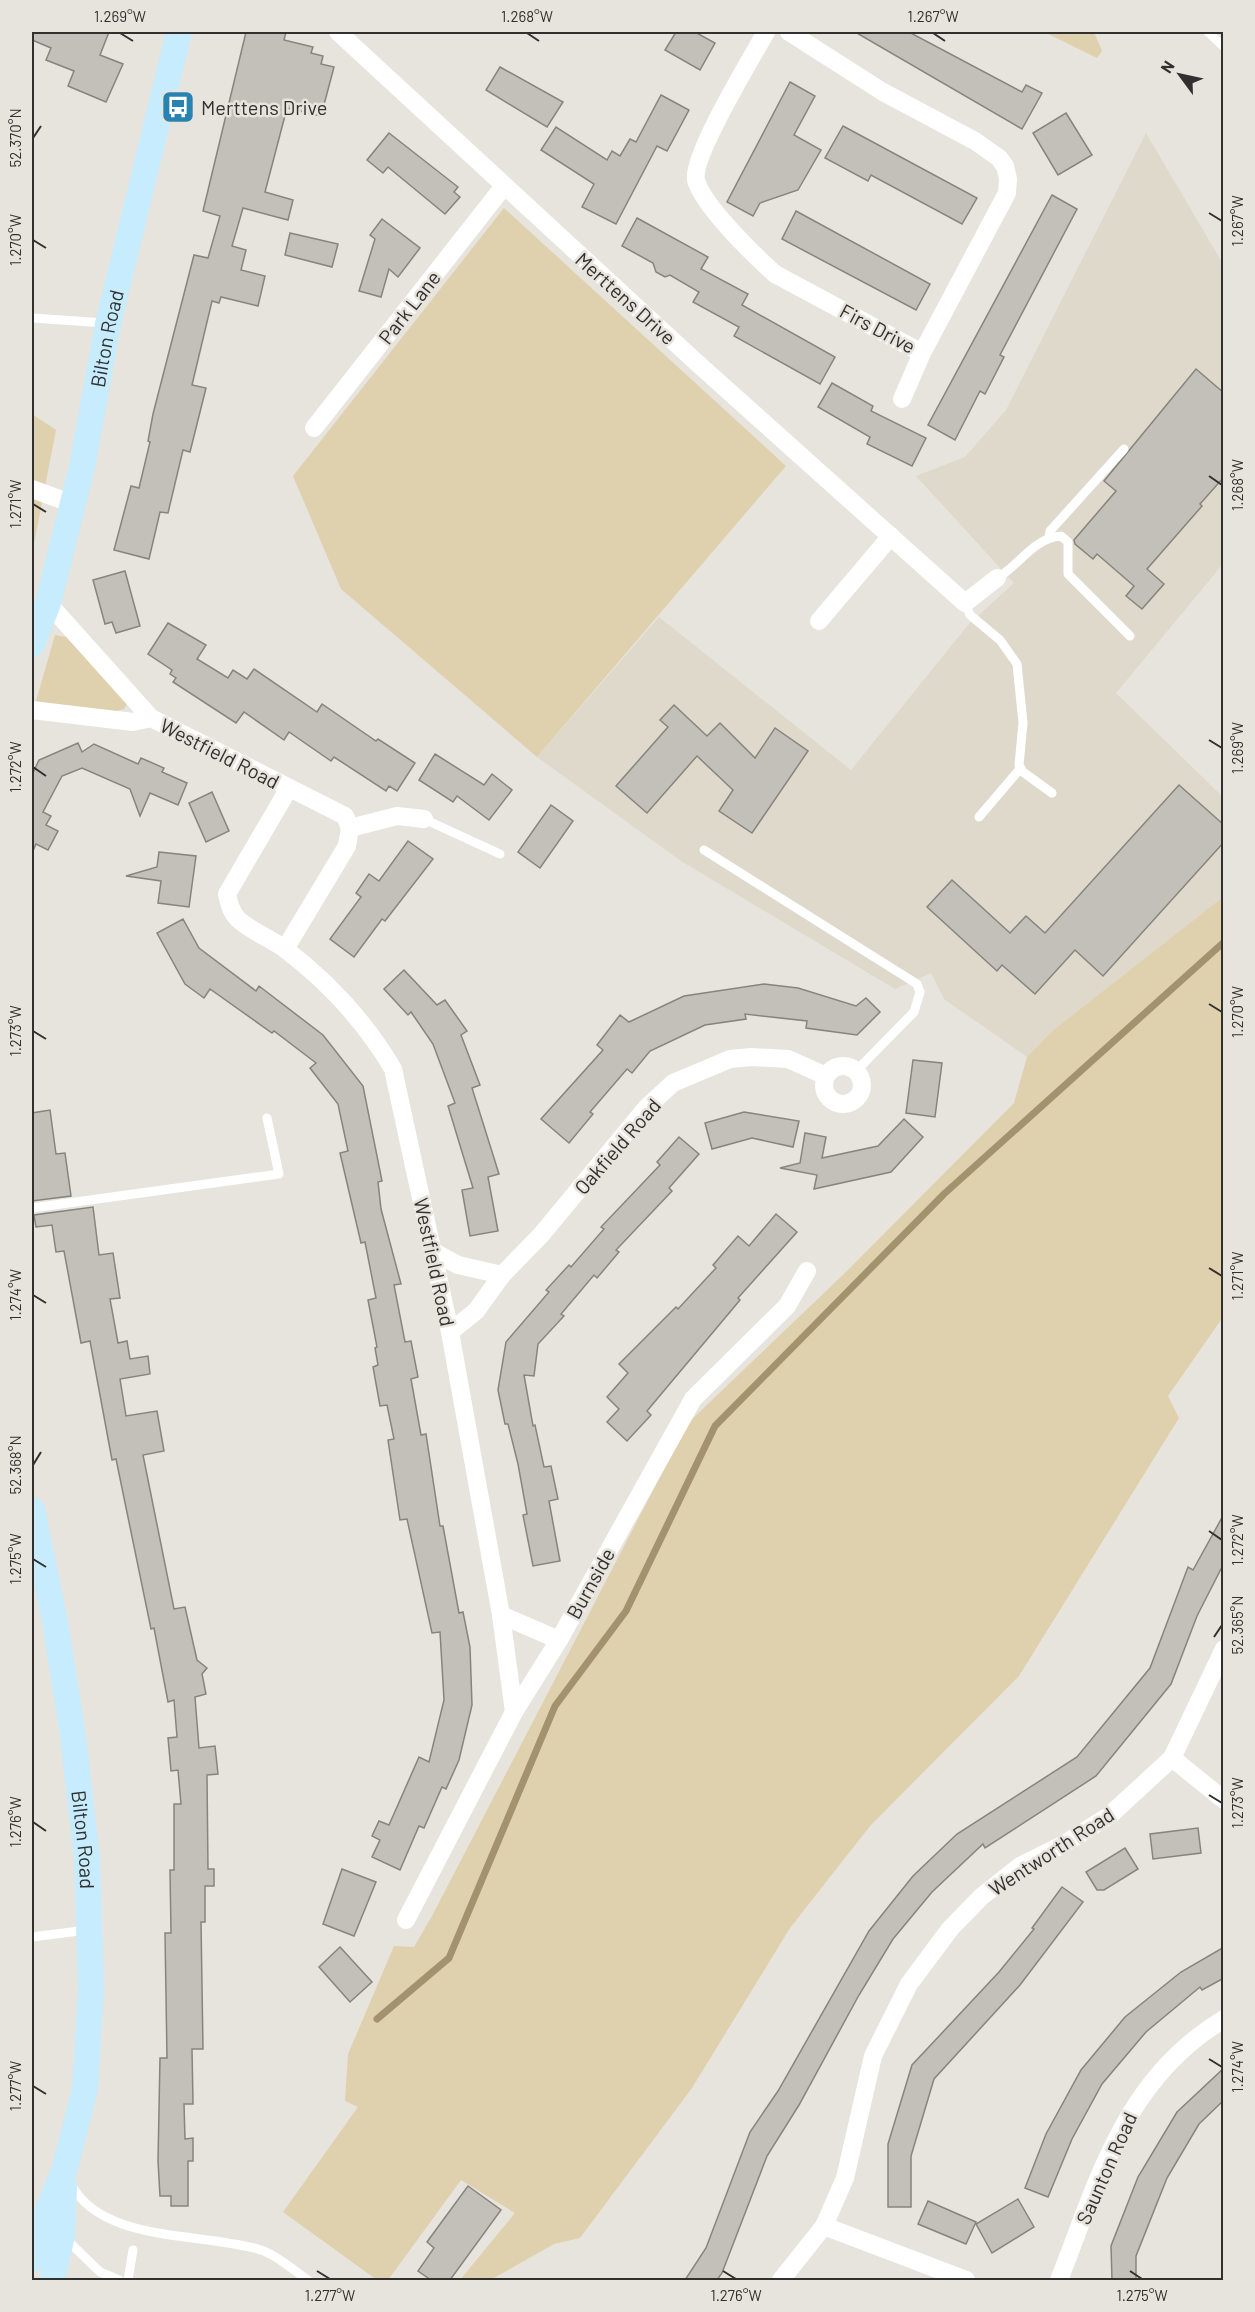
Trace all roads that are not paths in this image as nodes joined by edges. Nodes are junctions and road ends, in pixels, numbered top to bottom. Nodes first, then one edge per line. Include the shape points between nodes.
1 (179, 32) edge
2 (338, 32) edge
3 (766, 32) edge
4 (789, 32) edge
5 (1208, 32) edge
6 (1224, 47) edge
7 (504, 186) junction
8 (32, 305) edge
9 (33, 317) edge
10 (108, 324) junction
11 (922, 353) junction
12 (902, 399) dead end
13 (314, 428) dead end
14 (1124, 449) dead end
15 (32, 489) edge
16 (73, 504) junction
17 (891, 536) junction
18 (1049, 537) junction
19 (997, 578) joint
20 (48, 603) junction
21 (965, 603) junction
22 (819, 621) dead end
23 (1130, 636) dead end
24 (32, 644) edge
25 (32, 710) edge
26 (151, 718) junction
27 (1020, 769) junction
28 (289, 788) junction
29 (1052, 793) dead end
30 (979, 818) dead end
31 (424, 819) joint
32 (350, 828) junction
33 (704, 850) dead end
34 (500, 854) dead end
35 (285, 949) junction
36 (856, 1071) junction
37 (826, 1076) junction
38 (267, 1118) dead end
39 (32, 1208) edge
40 (432, 1251) junction
41 (807, 1271) dead end
42 (502, 1275) junction
43 (450, 1332) junction
44 (32, 1510) edge
45 (501, 1615) junction
46 (559, 1640) junction
47 (1224, 1649) edge
48 (514, 1712) junction
49 (1172, 1758) junction
50 (1224, 1800) edge
51 (406, 1920) dead end
52 (90, 1930) junction
53 (32, 1937) edge
54 (1224, 2019) edge
55 (64, 2171) junction
56 (824, 2226) junction
57 (62, 2235) junction
58 (33, 2250) edge
59 (133, 2250) dead end
60 (934, 2275) edge
61 (52, 2280) edge
62 (119, 2280) edge
63 (128, 2280) edge
64 (308, 2280) edge
65 (781, 2280) edge
66 (966, 2280) edge
67 (1059, 2280) edge

1 - 10 main road, Bilton Road
2 - 7 street, Merttens Drive
3 - 11 street, Firs Drive via 703,149 695,177 702,195 775,274
4 - 11 street, Firs Drive via 883,92 975,141 1005,166 1007,193
5 - 6 lane
7 - 13 street, Park Lane
7 - 17 street, Merttens Drive
8 - 9 lane
9 - 10 lane
10 - 16 main road, Bilton Road
11 - 12 street
14 - 18 lane via 1050,531
15 - 16 street
16 - 20 main road, Bilton Road
17 - 21 street, Merttens Drive
17 - 22 street
18 - 19 lane
18 - 23 lane via 1061,536 1068,542 1068,574
19 - 21 street
20 - 24 main road, Bilton Road
20 - 26 street, Westfield Road
21 - 27 lane via 970,615 1000,640 1017,664 1023,723
25 - 26 street, Westfield Road via 133,722
26 - 28 street, Westfield Road
27 - 29 lane
27 - 30 lane
28 - 32 street, Westfield Road via 345,816
28 - 35 street, Westfield Road via 226,894 238,919
31 - 32 street via 398,816
31 - 34 lane
32 - 35 street via 347,846
33 - 36 lane via 916,984 920,992 914,1012
35 - 40 street, Westfield Road via 341,1000 378,1043 393,1069
36 - 37 street via 840,1066
36 - 37 street via 861,1089 854,1099 842,1103 826,1094
37 - 42 street, Oakfield Road via 788,1059 751,1057 730,1059 673,1083
38 - 39 lane via 279,1174
40 - 42 street via 458,1265
40 - 43 street, Westfield Road
41 - 46 street, Burnside via 787,1305 693,1399
42 - 43 street, Oakfield Road via 476,1311
43 - 45 street, Westfield Road
44 - 52 main road, Bilton Road via 72,1729 87,1858
45 - 46 street
45 - 48 street, Westfield Road
46 - 48 street, Burnside
47 - 49 street, Wentworth Road
48 - 51 street, Burnside
49 - 50 street
49 - 56 street, Wentworth Road via 1110,1815 1020,1866 981,1897 950,1929 909,1984 873,2056 845,2178
52 - 53 lane
52 - 55 main road, Bilton Road via 92,1989 86,2089
54 - 67 street, Saunton Road via 1195,2036 1135,2103 1112,2146
55 - 57 main road, Bilton Road
55 - 58 main road, Bilton Road
55 - 64 lane via 80,2197 117,2222 263,2250
56 - 60 street
56 - 65 street, Wentworth Road
57 - 61 main road, Bilton Road
57 - 62 lane via 100,2272
59 - 63 lane
60 - 66 street

